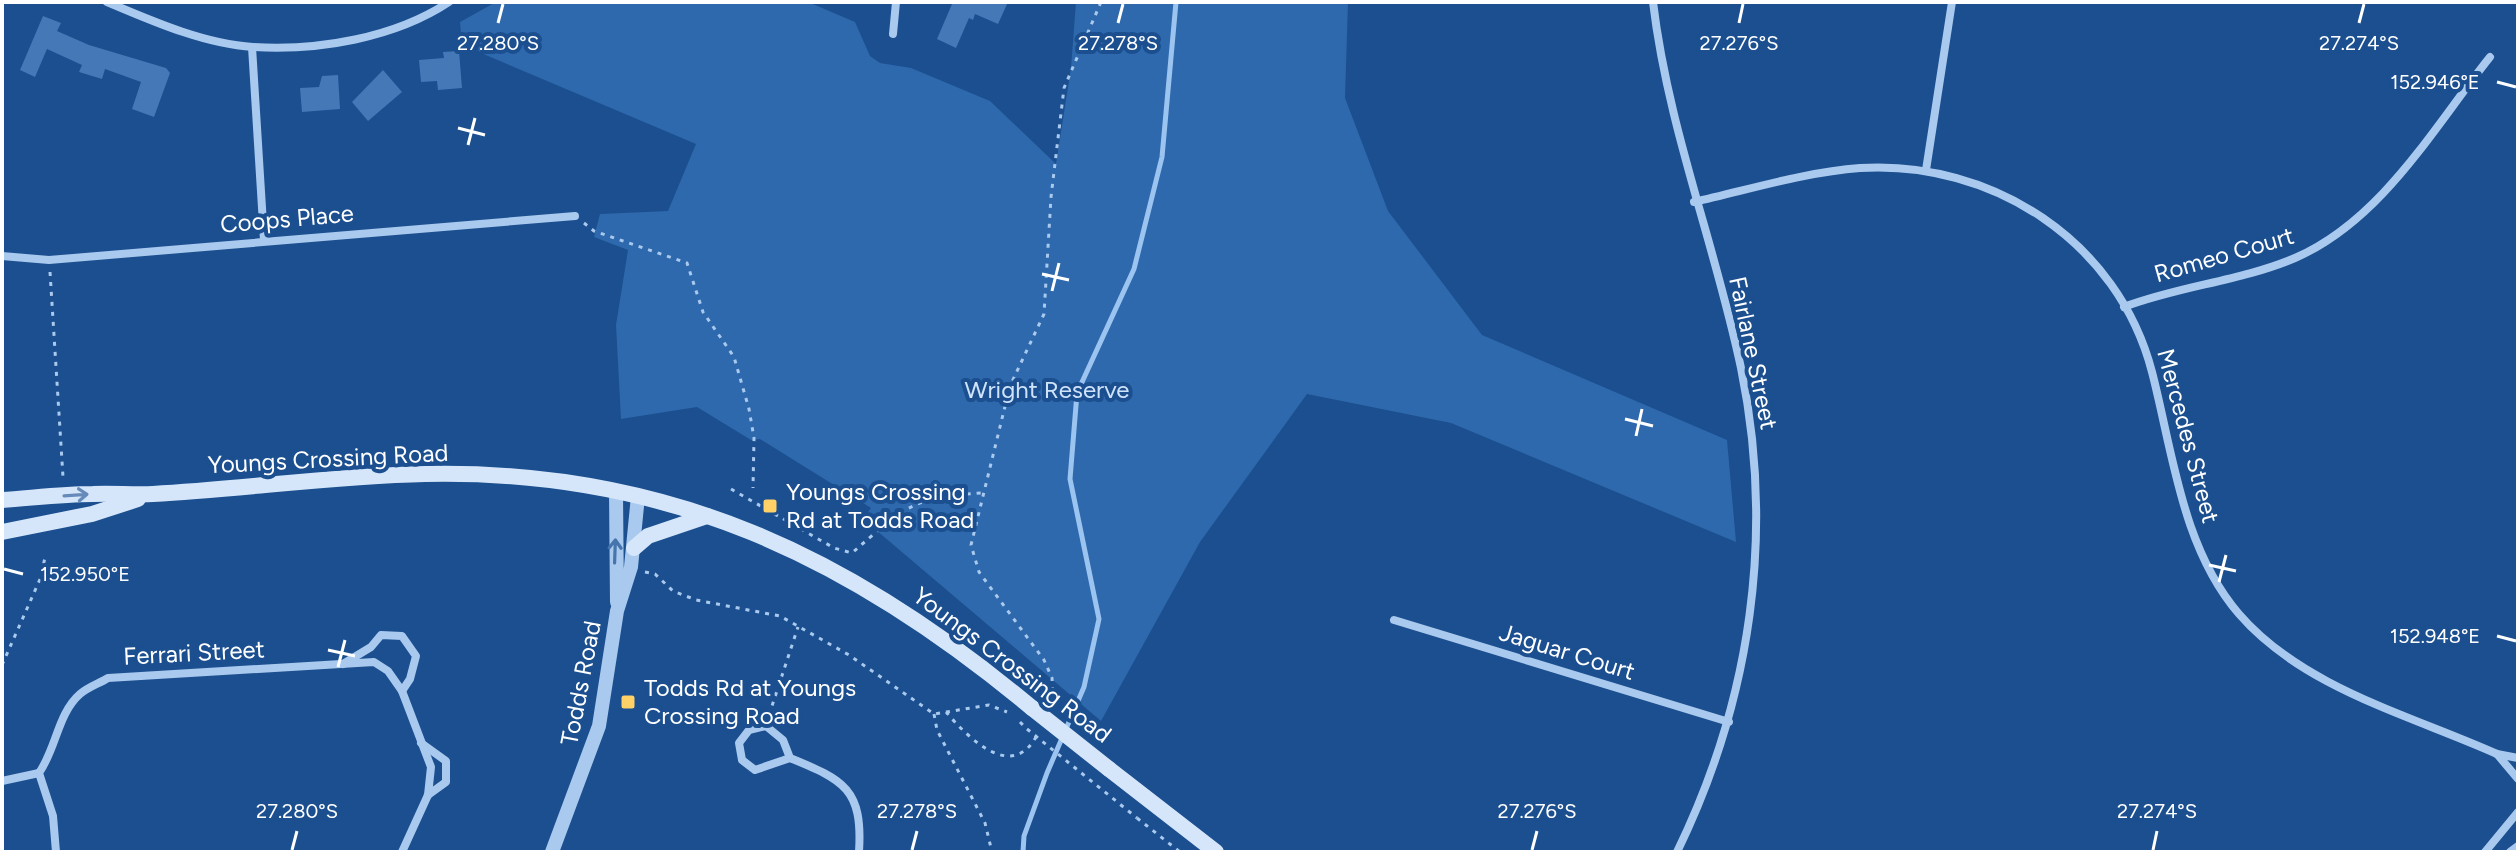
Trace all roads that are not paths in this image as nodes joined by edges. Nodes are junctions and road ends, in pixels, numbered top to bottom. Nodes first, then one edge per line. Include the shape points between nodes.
1 (107, 2) edge
2 (449, 2) edge
3 (896, 2) edge
4 (1653, 2) edge
5 (1952, 2) edge
6 (893, 34) dead end
7 (252, 47) junction
8 (2490, 57) dead end
9 (1926, 170) junction
10 (1694, 202) junction
11 (575, 216) road end
12 (264, 240) junction
13 (2, 256) edge
14 (2124, 307) junction
15 (616, 492) junction
16 (151, 494) junction
17 (638, 496) junction
18 (2, 501) edge
19 (707, 516) junction
20 (8, 531) edge
21 (634, 548) junction
22 (617, 611) junction
23 (1394, 620) dead end
24 (343, 664) junction
25 (402, 691) junction
26 (1729, 722) junction
27 (420, 743) junction
28 (2497, 754) junction
29 (790, 758) junction
30 (2518, 758) edge
31 (39, 773) junction
32 (2518, 779) edge
33 (2, 781) edge
34 (428, 795) junction
35 (2518, 812) edge
36 (2518, 846) edge
37 (56, 852) edge
38 (402, 852) edge
39 (552, 852) edge
40 (859, 852) edge
41 (1216, 852) edge
42 (1677, 852) edge
43 (2485, 852) edge
44 (2510, 852) edge

1 - 7 street via 196,36
2 - 7 street via 382,32 322,45
3 - 6 street
4 - 10 street, Fairlane Street via 1667,93
5 - 9 street
7 - 12 street
8 - 14 street, Romeo Court via 2380,195 2337,234 2275,266
9 - 10 street, Mercedes Street via 1859,168
9 - 14 street, Mercedes Street via 1981,183 2037,212 2085,253
10 - 26 street, Fairlane Street via 1740,365 1754,455 1754,581
11 - 12 street, Coops Place
12 - 13 street, Coops Place via 49,260
14 - 28 street, Mercedes Street via 2150,367 2201,554 2239,614 2316,675
15 - 16 main road, Youngs Crossing Road via 521,478 428,474
15 - 17 main road, Youngs Crossing Road
22 -> 15 street, Todds Road
18 -> 16 main road, Youngs Crossing Road
16 - 20 main road, Youngs Crossing Road via 92,514
17 - 19 main road, Youngs Crossing Road
17 - 21 street, Todds Road
18 - 20 main road via 14,510
19 - 21 main road via 648,536
19 - 41 main road, Youngs Crossing Road, bridge via 750,529 857,583 935,632
21 - 22 street, Todds Road
22 - 39 street, Todds Road via 599,726
23 - 26 street, Jaguar Court
24 - 25 street, Ferrari Street via 374,662
24 - 25 street via 381,635 402,636 416,656
24 - 31 street, Ferrari Street via 108,678 80,694 65,714
25 - 27 street, Ferrari Street
26 - 42 street, Fairlane Street
27 - 34 street, Ferrari Street via 431,767
27 - 34 street, Ferrari Street via 446,761 446,782
28 - 30 street
28 - 32 street
29 - 29 street via 783,740 766,726 757,726 739,743 747,767 761,770
29 - 40 street via 834,776 844,787 859,813
31 - 33 street
31 - 37 street via 53,816
34 - 38 street, Ferrari Street
35 - 43 street
36 - 44 street

